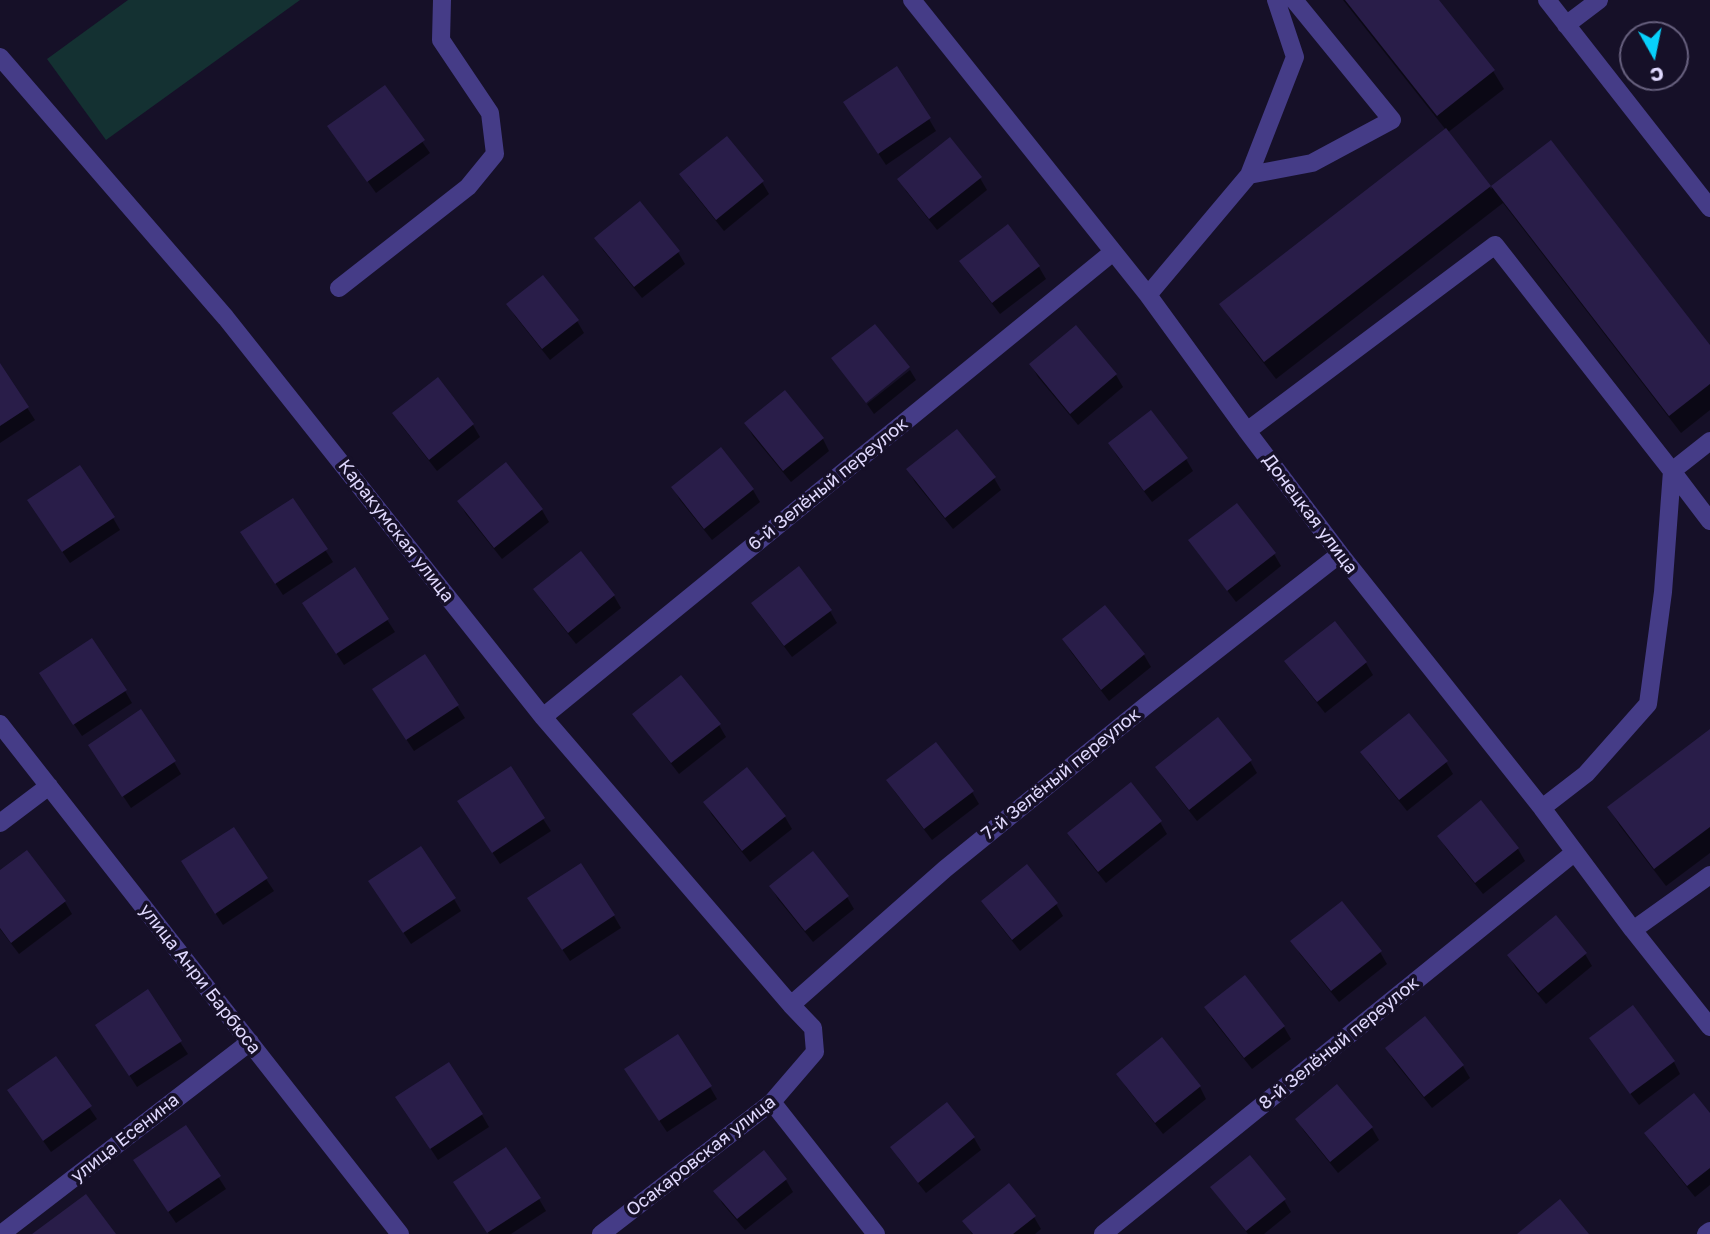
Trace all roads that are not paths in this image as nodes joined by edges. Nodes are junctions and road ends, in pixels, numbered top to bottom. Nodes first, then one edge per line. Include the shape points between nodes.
1 (442, 0) edge
2 (912, 0) edge
3 (1276, 0) edge
4 (1294, 0) edge
5 (1547, 0) edge
6 (1599, 0) edge
7 (1566, 25) junction
8 (0, 57) edge
9 (1250, 175) junction
10 (1710, 208) edge
11 (1113, 252) junction
12 (339, 288) dead end
13 (1148, 295) junction
14 (1247, 431) junction
15 (1710, 441) edge
16 (1672, 471) junction
17 (1710, 521) edge
18 (1340, 554) junction
19 (543, 717) junction
20 (0, 724) edge
21 (48, 786) junction
22 (1542, 808) junction
23 (0, 822) edge
24 (1575, 852) junction
25 (1710, 875) edge
26 (1633, 930) junction
27 (791, 1005) junction
28 (1710, 1027) edge
29 (250, 1042) junction
30 (772, 1102) junction
31 (1, 1234) edge
32 (400, 1234) edge
33 (601, 1234) edge
34 (876, 1234) edge
35 (1103, 1234) edge

1 - 12 street via 441,40 490,113 495,154 468,187
2 - 11 street, Донецкая улица
3 - 9 street via 1295,57
4 - 9 street via 1391,120 1312,163
5 - 7 street
6 - 7 street
7 - 10 street
8 - 19 street, Каракумская улица via 226,318
9 - 13 street
11 - 13 street, Донецкая улица
11 - 19 street, 6-й Зелёный переулок
13 - 14 street, Донецкая улица
14 - 16 street via 1495,245
14 - 18 street, Донецкая улица
15 - 16 street
16 - 17 street
16 - 22 street via 1648,704 1586,774
18 - 22 street, Донецкая улица
18 - 27 street, 7-й Зелёный переулок via 945,869
19 - 27 street, Каракумская улица
20 - 21 street, улица Анри Барбюса
21 - 23 street
21 - 29 street, улица Анри Барбюса
22 - 24 street, Донецкая улица
24 - 26 street, Донецкая улица
24 - 35 street, 8-й Зелёный переулок
25 - 26 street
26 - 28 street, Донецкая улица
27 - 30 street, Осакаровская улица via 813,1028 815,1052
29 - 31 street, улица Есенина
29 - 32 street, улица Анри Барбюса
30 - 33 street, Осакаровская улица
30 - 34 street

